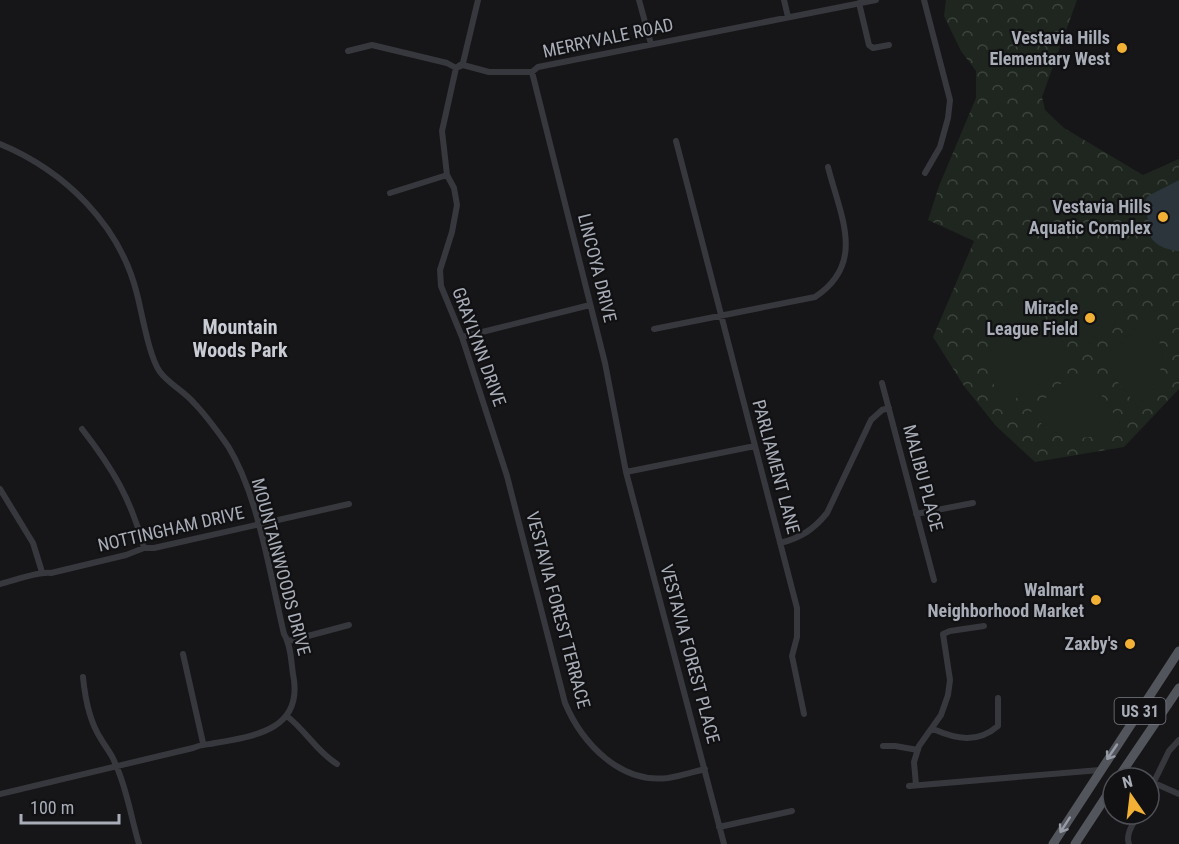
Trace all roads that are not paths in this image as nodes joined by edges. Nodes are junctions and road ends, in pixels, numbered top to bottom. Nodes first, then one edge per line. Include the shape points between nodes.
1 (478, 0) edge
2 (639, 0) edge
3 (784, 0) edge
4 (876, 0) edge
5 (924, 0) edge
6 (859, 3) junction
7 (788, 17) junction
8 (651, 44) junction
9 (890, 45) dead end
10 (348, 51) dead end
11 (456, 68) junction
12 (532, 72) junction
13 (676, 141) dead end
14 (0, 144) edge
15 (828, 167) dead end
16 (926, 173) dead end
17 (447, 175) junction
18 (390, 193) dead end
19 (590, 305) junction
20 (722, 315) junction
21 (654, 329) dead end
22 (462, 337) junction
23 (882, 383) dead end
24 (889, 408) junction
25 (491, 428) joint
26 (82, 429) dead end
27 (755, 446) junction
28 (626, 472) junction
29 (0, 489) edge
30 (973, 503) dead end
31 (349, 504) dead end
32 (916, 514) junction
33 (258, 525) junction
34 (780, 543) junction
35 (144, 548) junction
36 (42, 572) junction
37 (934, 580) dead end
38 (0, 584) edge
39 (350, 625) dead end
40 (984, 626) dead end
41 (289, 641) junction
42 (1179, 651) edge
43 (183, 654) dead end
44 (83, 677) dead end
45 (1179, 688) edge
46 (999, 698) dead end
47 (804, 714) dead end
48 (288, 717) junction
49 (933, 729) junction
50 (1179, 740) edge
51 (203, 743) junction
52 (883, 746) dead end
53 (918, 750) junction
54 (337, 764) dead end
55 (117, 765) junction
56 (1124, 766) edge
57 (1161, 768) edge
58 (705, 769) junction
59 (1100, 770) junction
60 (1161, 786) edge
61 (0, 794) edge
62 (1179, 794) edge
63 (1101, 804) edge
64 (792, 812) dead end
65 (1132, 826) edge
66 (719, 827) junction
67 (139, 844) edge
68 (724, 844) edge
69 (1053, 844) edge
70 (1075, 844) edge
71 (1129, 844) edge

1 - 11 street, GRAYLYNN DRIVE via 463,63
2 - 8 street
3 - 7 street
4 - 6 street, MERRYVALE ROAD
5 - 16 street via 950,100 940,147
6 - 7 street, MERRYVALE ROAD
6 - 9 street via 869,45
7 - 8 street, MERRYVALE ROAD
8 - 12 street, MERRYVALE ROAD via 538,67
10 - 11 street, MERRYVALE ROAD via 372,45
11 - 12 street, MERRYVALE ROAD via 463,65 489,72
11 - 17 street, GRAYLYNN DRIVE via 442,131
12 - 19 street, LINCOYA DRIVE
13 - 20 street, PARLIAMENT LANE
14 - 33 street, MOUNTAINWOODS DRIVE via 61,180 114,237 134,281 160,372 194,402 227,446 244,479
15 - 20 street via 847,244 838,275 815,297
17 - 18 street
17 - 22 street, GRAYLYNN DRIVE via 457,205 440,270 441,286
19 - 22 street
19 - 28 street, LINCOYA DRIVE
20 - 21 street
20 - 27 street, PARLIAMENT LANE
22 - 25 street, GRAYLYNN DRIVE
23 - 24 street, MALIBU PLACE
24 - 32 street, MALIBU PLACE
24 - 34 street via 871,420 818,525 798,538
25 - 58 street, VESTAVIA FOREST TERRACE via 565,703 574,723 586,741 607,760 642,776 667,778
26 - 35 street via 128,497
27 - 28 street
27 - 34 street, PARLIAMENT LANE
28 - 58 street, VESTAVIA FOREST PLACE
29 - 36 street via 33,543
30 - 32 street
31 - 33 street, NOTTINGHAM DRIVE
32 - 37 street, MALIBU PLACE
33 - 35 street, NOTTINGHAM DRIVE
33 - 41 street, MOUNTAINWOODS DRIVE via 284,634
34 - 47 street, PARLIAMENT LANE via 797,608 797,637 792,656
35 - 36 street, NOTTINGHAM DRIVE via 51,573
36 - 38 street, NOTTINGHAM DRIVE
39 - 41 street
40 - 49 street via 943,634 950,681 945,705
41 - 48 street, MOUNTAINWOODS DRIVE via 296,689
42 -> 59 main road, US 31
43 - 51 street
44 - 55 street via 91,720
45 - 56 main road, US 31
46 - 49 street via 998,726 988,734 966,738
48 - 51 street via 275,727 254,734
48 - 54 street
49 - 53 street
50 - 57 street
51 - 55 street
52 - 53 street
53 - 59 street via 912,785
55 - 61 street
55 - 67 street
58 - 66 street, VESTAVIA FOREST PLACE
59 -> 69 main road, US 31
60 - 62 street
63 - 70 main road
64 - 66 street
65 - 71 street
66 - 68 street, VESTAVIA FOREST PLACE

